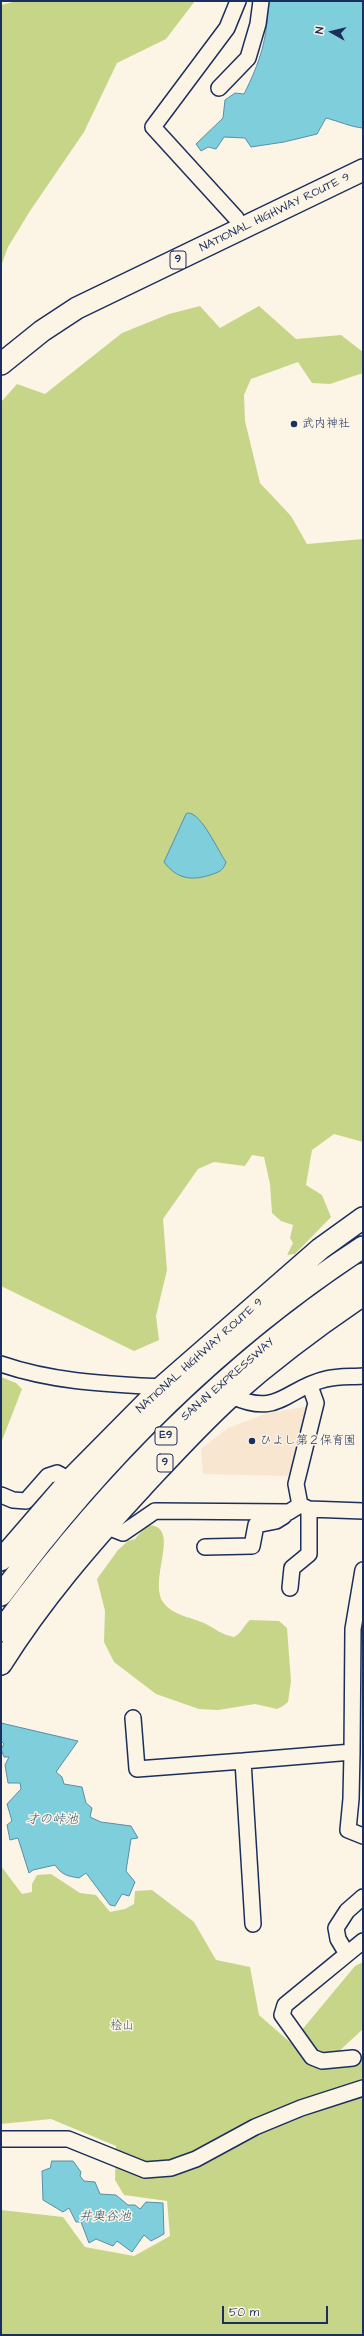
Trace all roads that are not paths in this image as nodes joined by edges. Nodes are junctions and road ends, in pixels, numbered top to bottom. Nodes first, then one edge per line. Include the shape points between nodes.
1 (238, 1) edge
2 (261, 1) edge
3 (219, 88) dead end
4 (363, 170) edge
5 (242, 230) junction
6 (1, 364) edge
7 (363, 1218) edge
8 (363, 1247) edge
9 (363, 1274) edge
10 (363, 1294) edge
11 (1, 1364) edge
12 (363, 1376) edge
13 (310, 1386) junction
14 (162, 1387) junction
15 (232, 1396) junction
16 (70, 1480) junction
17 (1, 1495) edge
18 (299, 1509) junction
19 (363, 1511) edge
20 (105, 1526) junction
21 (205, 1547) dead end
22 (1, 1560) edge
23 (363, 1570) edge
24 (290, 1588) dead end
25 (1, 1595) edge
26 (1, 1631) edge
27 (1, 1664) edge
28 (133, 1718) dead end
29 (352, 1752) junction
30 (243, 1761) junction
31 (363, 1836) edge
32 (363, 1897) edge
33 (253, 1924) dead end
34 (363, 1941) edge
35 (348, 1954) junction
36 (354, 2058) dead end
37 (363, 2088) edge
38 (1, 2139) edge

1 - 5 street via 227,28 153,127 236,218
2 - 3 street via 258,24 248,58
4 - 5 highway, NATIONAL HIGHWAY ROUTE 9 / 9
5 - 6 highway, NATIONAL HIGHWAY ROUTE 9 / 9 via 77,308 42,331
7 - 14 highway, NATIONAL HIGHWAY ROUTE 9 via 320,1249
8 - 25 highway, SAN-IN EXPRESSWAY / E9 via 286,1301 174,1397 72,1505
9 - 26 highway, SAN-IN EXPRESSWAY / E9 via 248,1360 137,1464 40,1577
10 - 15 highway, 9 via 326,1320
11 - 14 street via 69,1381
12 - 13 street via 326,1379
13 - 15 street via 269,1405 246,1403
13 - 18 street via 316,1403 296,1484
14 - 16 highway, NATIONAL HIGHWAY ROUTE 9
15 - 20 highway, 9
16 - 17 street via 57,1473 48,1476 26,1502
16 - 22 highway, NATIONAL HIGHWAY ROUTE 9
18 - 19 street
18 - 20 street via 155,1511 123,1533
18 - 21 street via 281,1519 256,1525 252,1546
18 - 24 street via 309,1554 292,1568
20 - 27 highway, 9 via 20,1634
23 - 29 street via 354,1629
28 - 30 street via 137,1769
29 - 30 street
29 - 31 street via 352,1799 348,1830
30 - 33 street
32 - 35 street via 347,1911 336,1928 338,1939
34 - 35 street
35 - 36 street via 285,2005 282,2015 312,2057 322,2061
37 - 38 street via 255,2127 196,2159 171,2168 145,2170 68,2139

